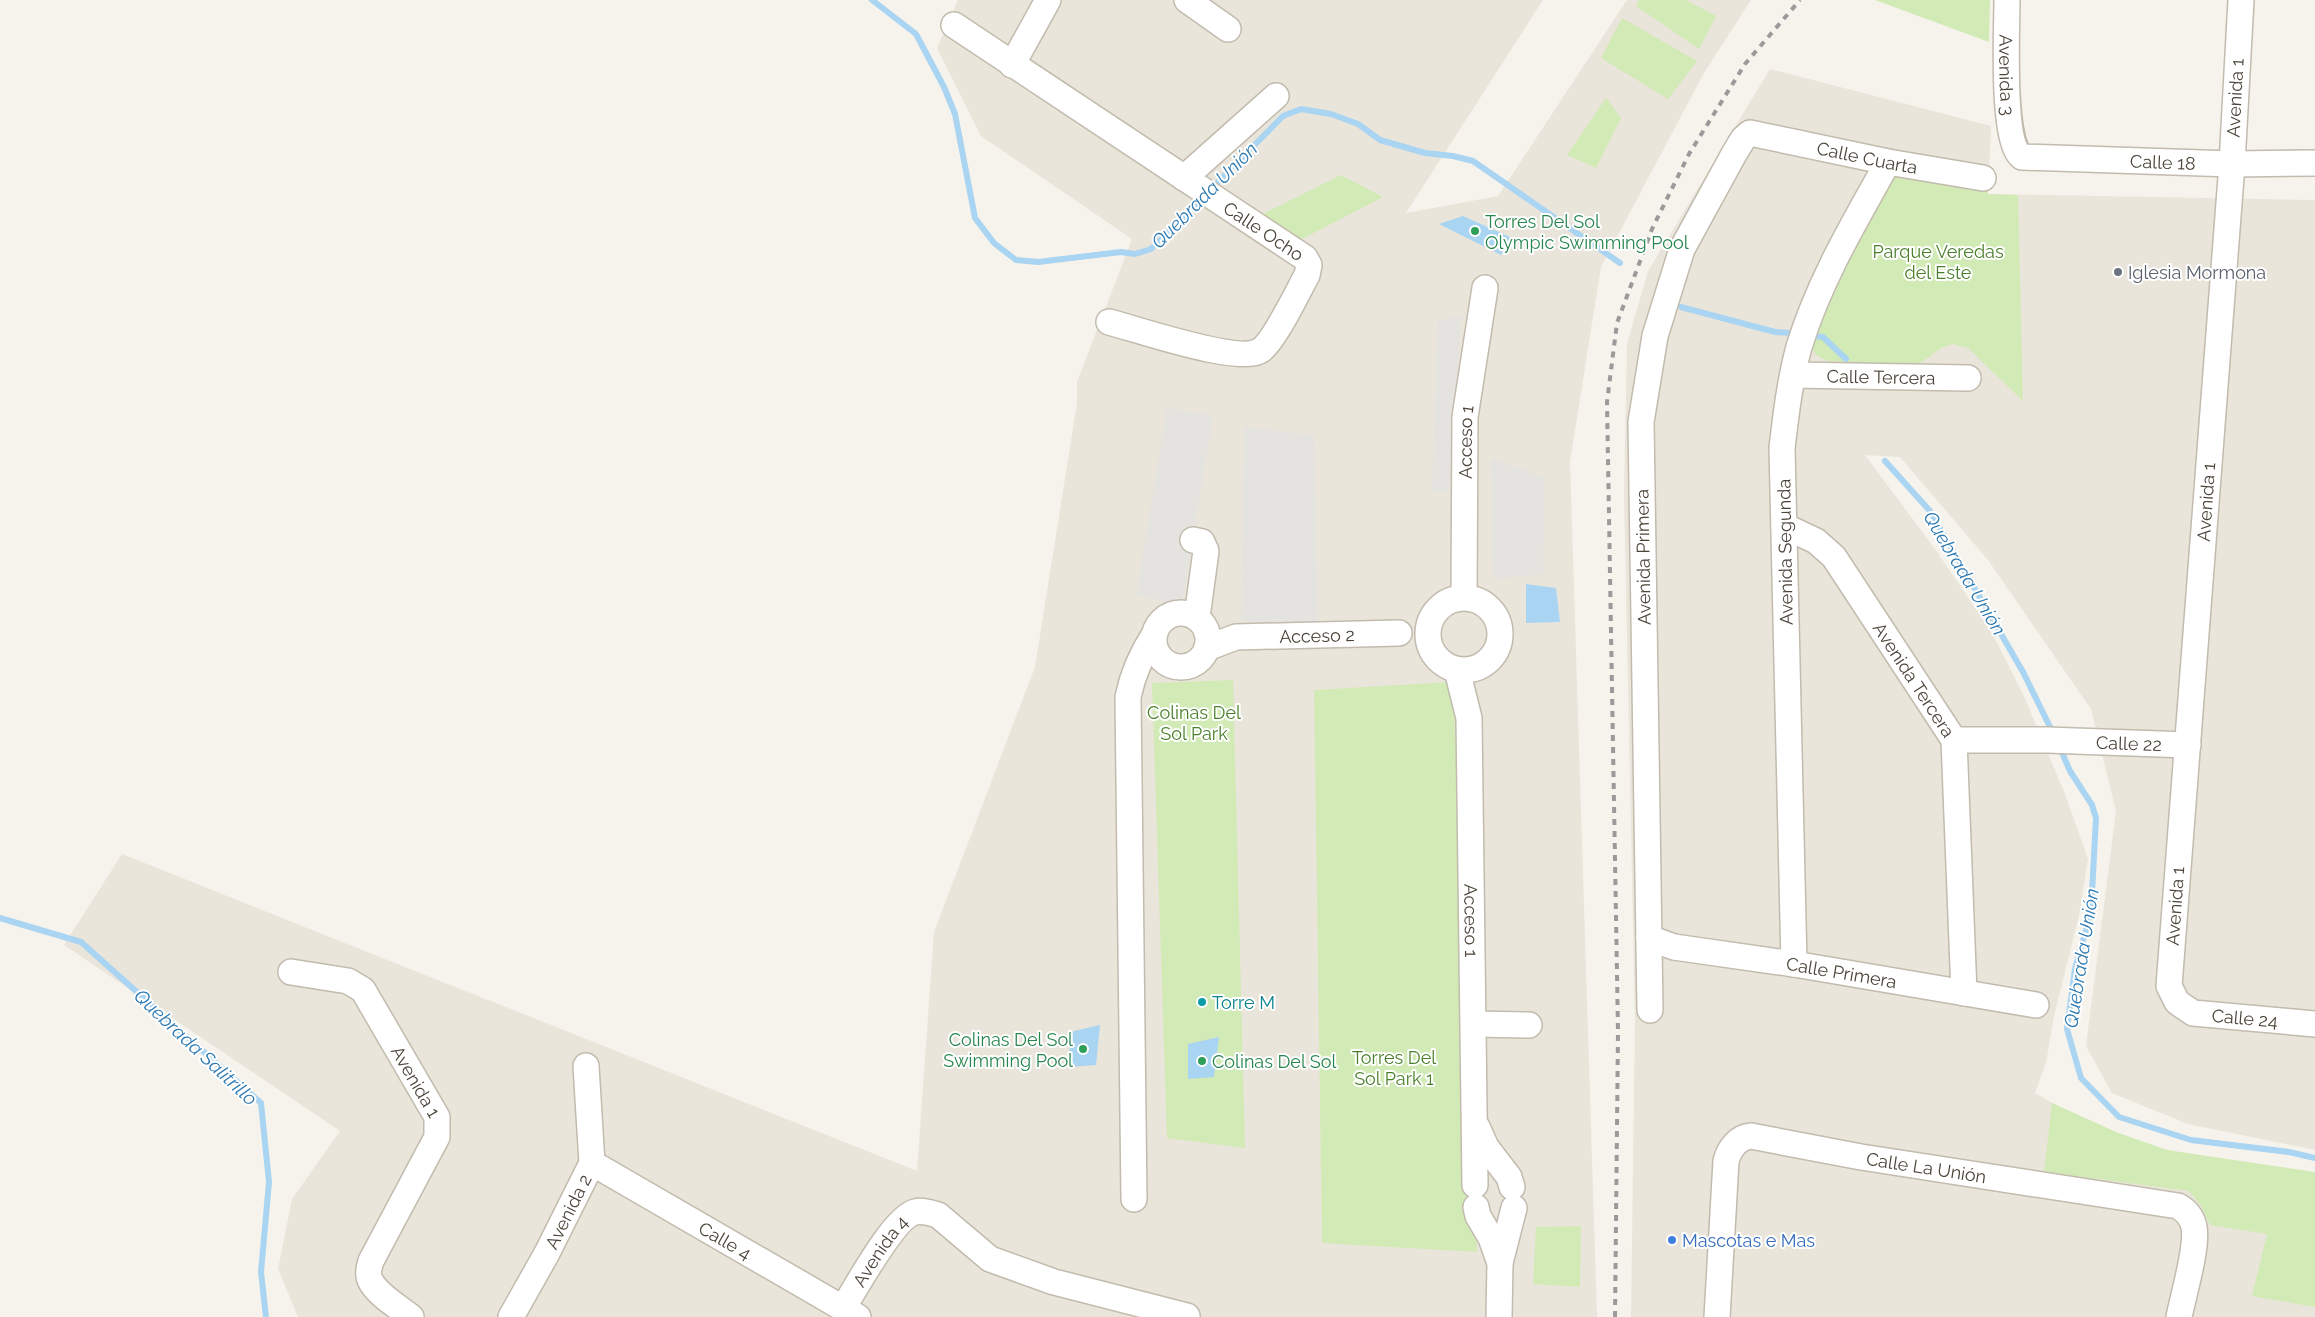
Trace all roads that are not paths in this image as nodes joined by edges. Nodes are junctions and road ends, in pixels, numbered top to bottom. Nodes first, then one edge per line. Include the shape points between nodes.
1 (1048, 0) edge
2 (1188, 0) edge
3 (2007, 0) edge
4 (2241, 0) edge
5 (954, 25) dead end
6 (1228, 29) dead end
7 (1012, 65) junction
8 (1276, 96) dead end
9 (1754, 132) joint
10 (2015, 150) joint
11 (1888, 162) junction
12 (2315, 163) edge
13 (2232, 164) junction
14 (1983, 178) dead end
15 (1199, 188) junction
16 (1484, 288) dead end
17 (1109, 322) dead end
18 (1793, 375) junction
19 (1968, 378) dead end
20 (1784, 526) junction
21 (1193, 540) dead end
22 (1464, 597) junction
23 (1431, 620) junction
24 (1203, 630) junction
25 (1399, 633) junction
26 (1158, 646) junction
27 (1430, 646) junction
28 (1469, 668) junction
29 (1954, 740) junction
30 (2188, 745) junction
31 (1649, 938) junction
32 (1794, 964) junction
33 (291, 972) dead end
34 (1964, 993) junction
35 (2178, 1002) joint
36 (2036, 1006) dead end
37 (1650, 1010) dead end
38 (1474, 1024) junction
39 (2315, 1024) edge
40 (1529, 1025) dead end
41 (586, 1066) dead end
42 (1476, 1125) junction
43 (592, 1163) junction
44 (1134, 1199) dead end
45 (1500, 1263) junction
46 (850, 1312) edge
47 (1188, 1316) edge
48 (411, 1317) edge
49 (511, 1317) edge
50 (1499, 1317) edge
51 (1717, 1317) edge
52 (2179, 1317) edge

1 - 7 street
2 - 6 street
3 - 10 street, Avenida 3 via 2007,104
4 - 13 street, Avenida 1
5 - 7 street, Calle Ocho
7 - 15 street, Calle Ocho
8 - 15 street
9 - 11 street, Calle Cuarta
9 - 31 street, Avenida Primera via 1747,134 1734,154 1682,249 1655,336 1641,422
10 - 13 street, Calle 18 via 2026,158
11 - 14 street, Calle Cuarta
11 - 18 street, Avenida Segunda via 1842,243 1812,310
12 - 13 street, Calle 18
13 - 30 street, Avenida 1
15 - 17 street, Calle Ocho via 1305,258 1310,265 1271,339 1262,350 1235,354
16 - 22 street, Acceso 1 via 1465,417
18 - 19 street, Calle Tercera
18 - 20 street, Avenida Segunda via 1782,448
20 - 29 street, Avenida Tercera via 1816,540 1834,557
20 - 32 street, Avenida Segunda
21 - 24 street via 1202,542 1206,551
22 - 23 street via 1450,600 1438,608
22 - 28 street via 1475,599 1492,611 1498,621 1500,642 1489,661
23 - 25 street, Acceso 2
23 - 27 street
24 - 25 street, Acceso 2 via 1236,637
24 - 26 street, Acceso 2 via 1187,613 1176,613 1162,621
24 - 26 street via 1202,657 1194,664 1173,666
25 - 27 street, Acceso 2
26 - 44 street, Acceso 2 via 1142,654 1128,697
27 - 28 street via 1446,666
28 - 38 street, Acceso 1
29 - 30 street, Calle 22
29 - 34 street, Avenida Tercera
30 - 35 street, Avenida 1 via 2169,986
31 - 32 street, Calle Primera via 1674,947
31 - 37 street, Avenida Primera
32 - 34 street, Calle Primera
33 - 48 street, Avenida 1 via 348,981 363,990 437,1117 437,1137 370,1261 368,1271 369,1280 377,1289
34 - 36 street, Calle Primera
35 - 39 street, Calle 24 via 2193,1013
38 - 40 street
38 - 42 street, Acceso 1
41 - 43 street, Avenida 2
42 - 45 street, Acceso 1 via 1478,1216
42 - 45 street, Acceso 1 via 1486,1147 1509,1177 1513,1198
43 - 46 street, Calle 4
43 - 49 street, Avenida 2
45 - 50 street, Acceso 1
46 - 47 street, Avenida 4 via 897,1224 916,1211 938,1214 990,1259 1054,1282
51 - 52 street, Calle La Unión via 1726,1160 1734,1145 1751,1136 1861,1158 2178,1206 2190,1216 2195,1228

